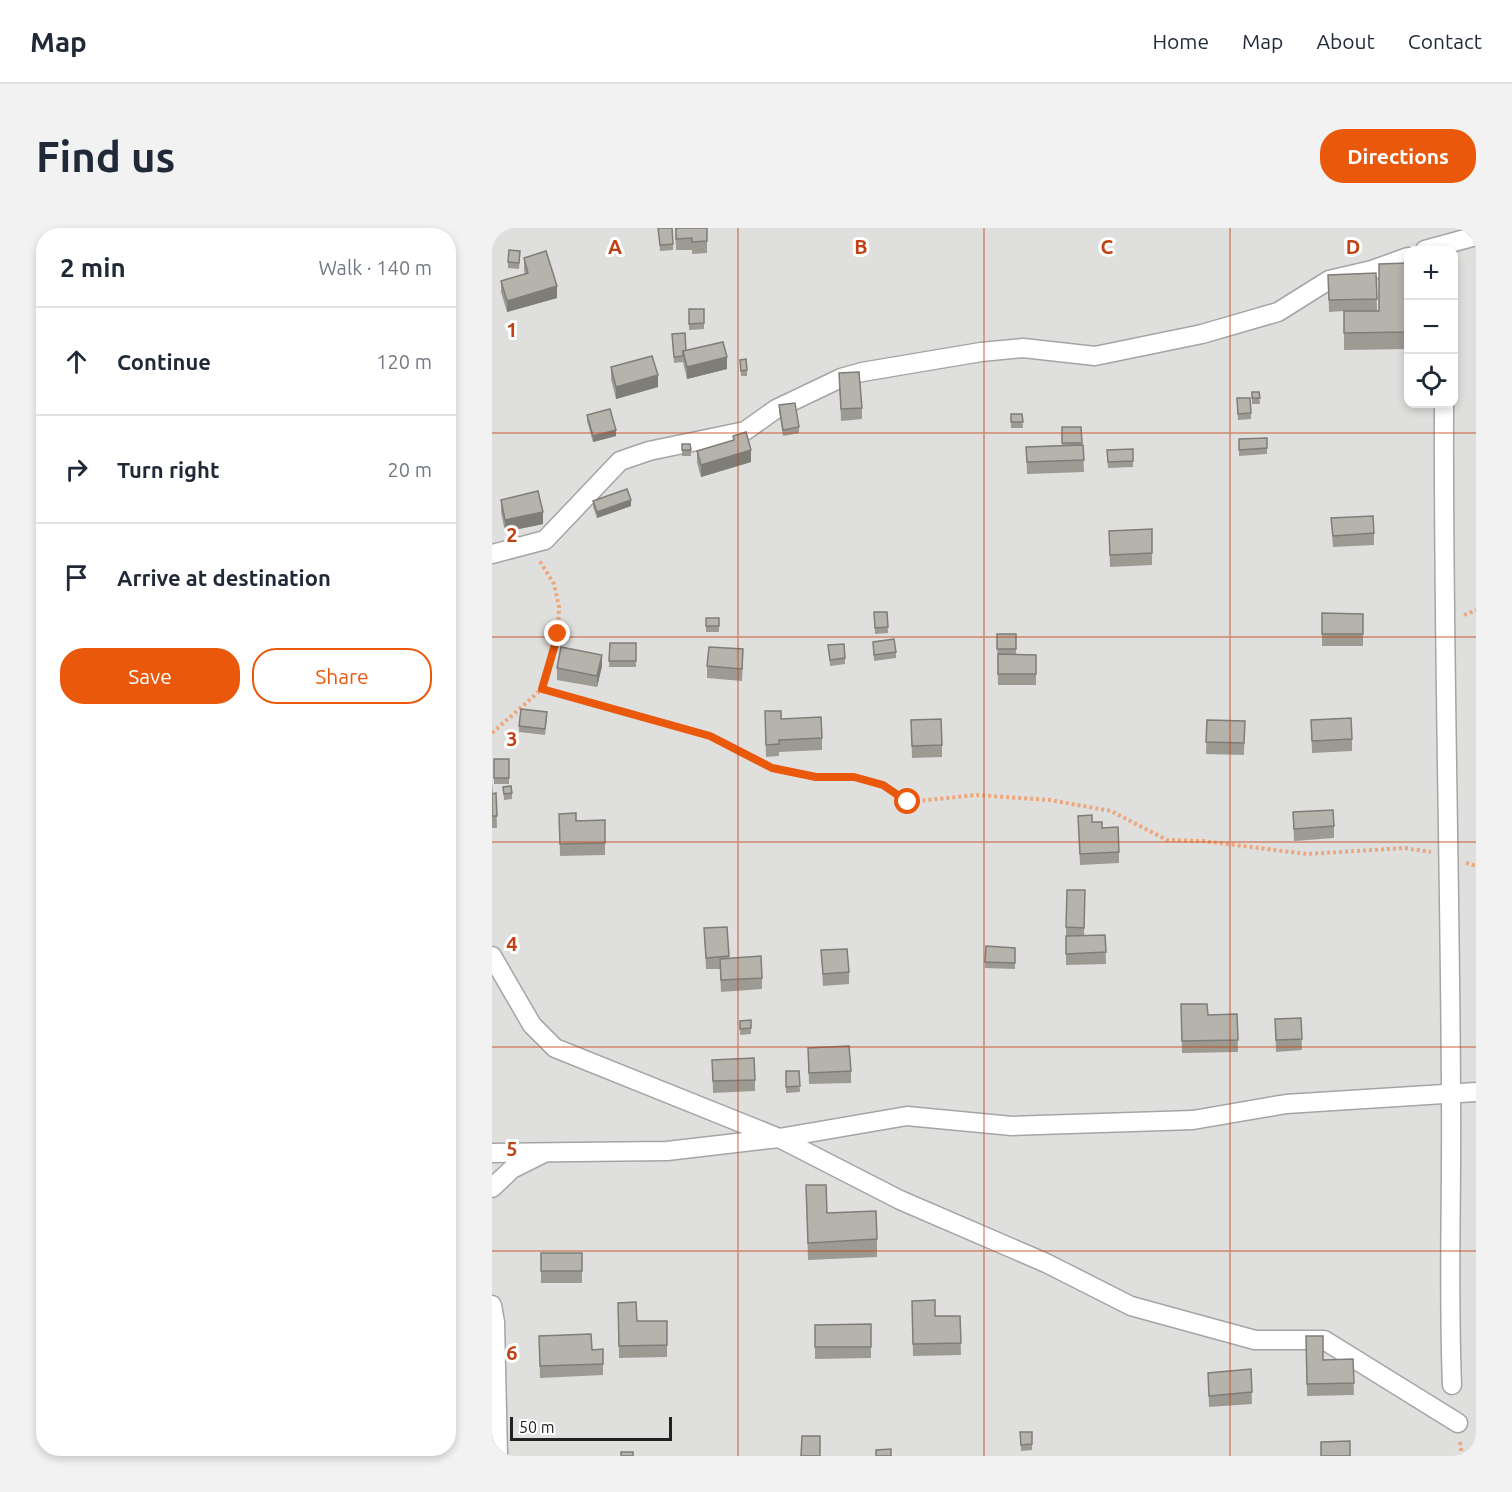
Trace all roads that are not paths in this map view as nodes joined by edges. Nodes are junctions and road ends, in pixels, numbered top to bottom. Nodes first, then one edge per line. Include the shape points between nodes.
1 (1476, 236) edge
2 (1438, 243) edge
3 (1404, 258) edge
4 (1444, 408) edge
5 (492, 554) edge
6 (492, 956) edge
7 (1476, 1092) edge
8 (1451, 1094) junction
9 (779, 1138) junction
10 (546, 1152) junction
11 (492, 1153) edge
12 (492, 1188) edge
13 (492, 1305) edge
14 (1452, 1385) dead end
15 (1458, 1423) dead end
16 (498, 1456) edge

1 - 2 street
3 - 5 street via 1329,280 1278,312 1202,334 1095,356 1023,348 841,378 776,409 745,431 620,460 545,540
4 - 8 street
6 - 9 street via 532,1025 555,1048
7 - 8 street
8 - 9 street via 1286,1104 1192,1120 1012,1126 907,1116
8 - 14 street
9 - 10 street via 667,1151
9 - 15 street via 900,1200 1046,1263 1131,1306 1255,1340 1324,1340
10 - 11 street
10 - 12 street via 512,1169
13 - 16 street

